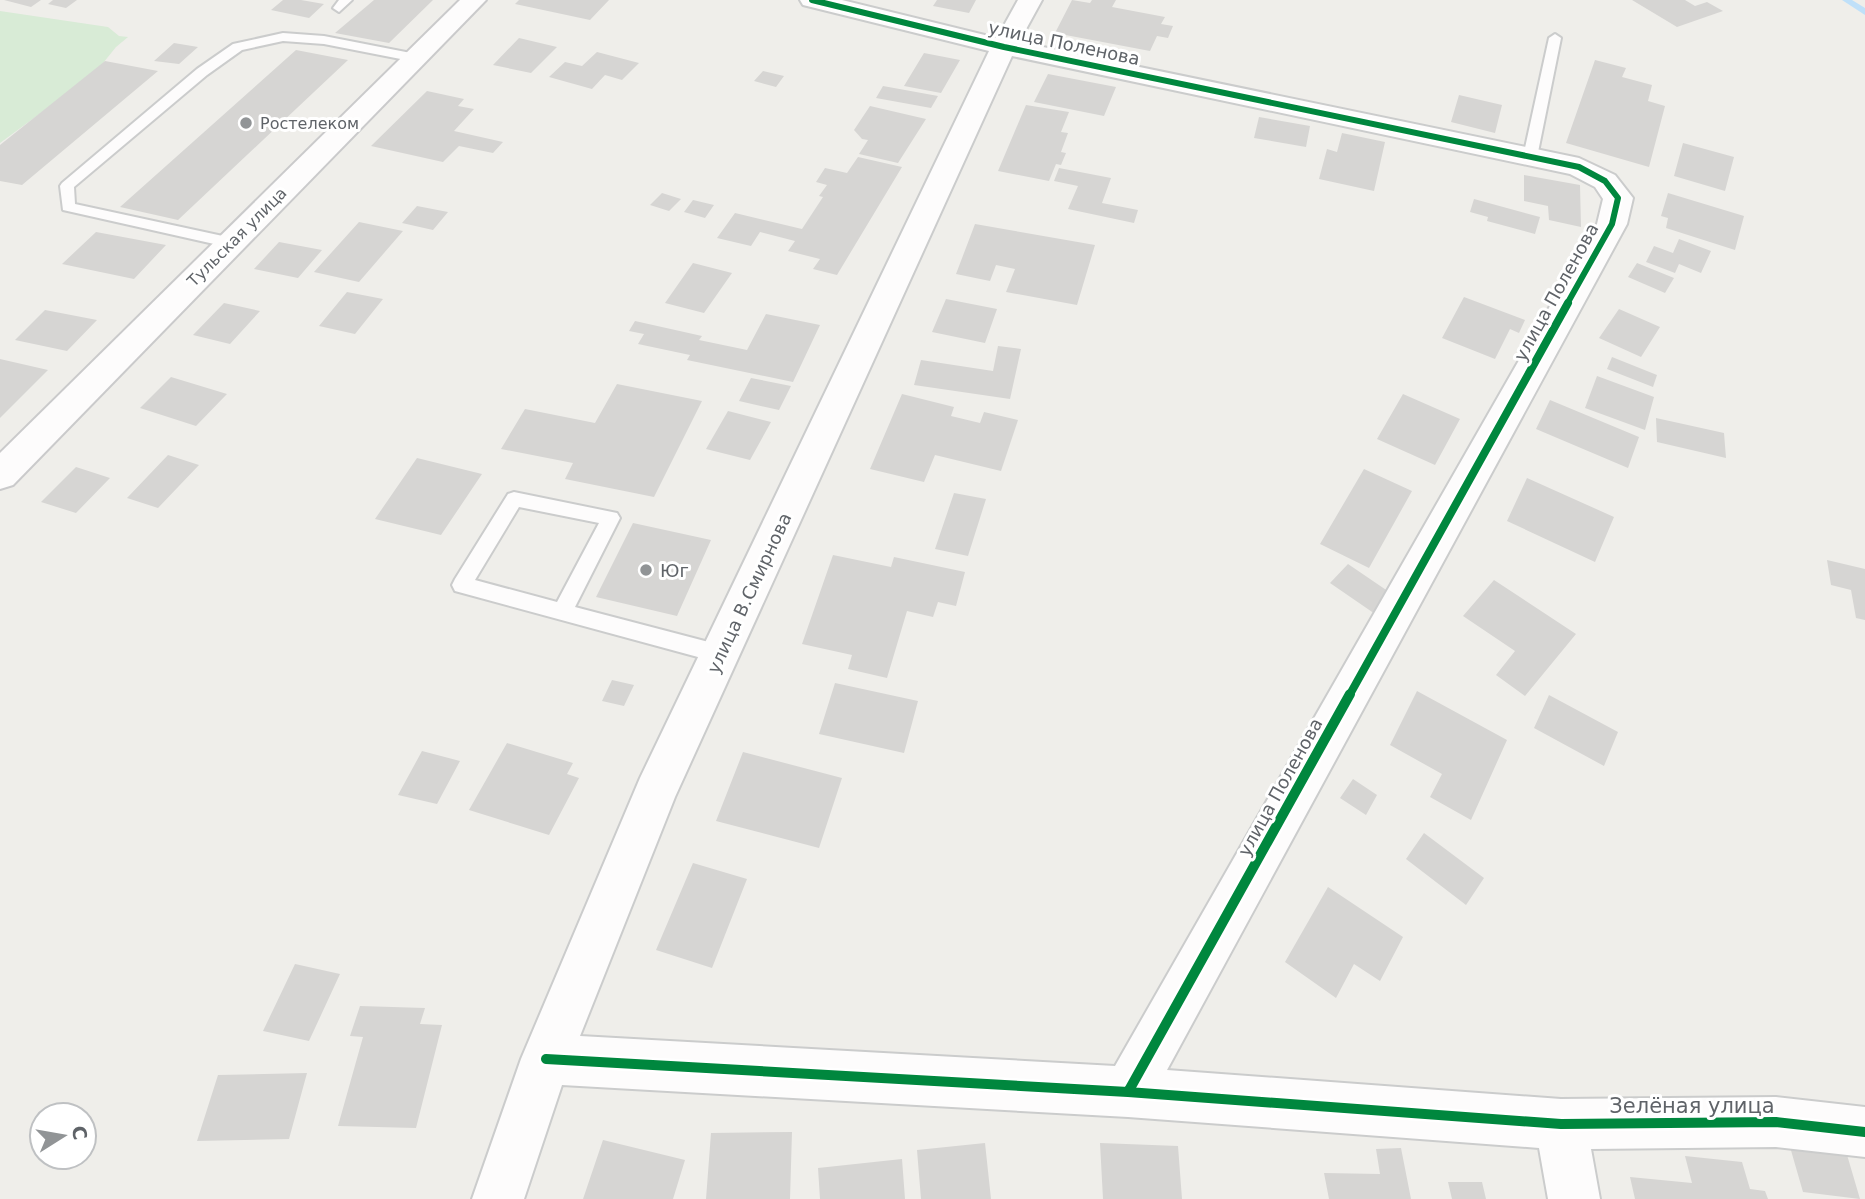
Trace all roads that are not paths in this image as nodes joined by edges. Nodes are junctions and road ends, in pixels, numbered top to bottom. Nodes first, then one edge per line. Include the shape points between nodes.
1 (474, 0) edge
2 (812, 0) edge
3 (1030, 0) edge
4 (1555, 38) dead end
5 (1004, 47) junction
6 (416, 58) junction
7 (1530, 157) junction
8 (232, 243) junction
9 (0, 475) edge
10 (562, 612) junction
11 (720, 654) junction
12 (547, 1059) junction
13 (1128, 1092) junction
14 (1561, 1124) junction
15 (1865, 1132) edge
16 (498, 1199) edge
17 (1574, 1199) edge

1 - 6 street, Тульская улица
2 - 5 street, улица Поленова
3 - 5 street, улица В.Смирнова
4 - 7 lane
5 - 7 street, улица Поленова
5 - 11 street, улица В.Смирнова
6 - 8 street, Тульская улица
6 - 8 lane via 283,37 238,47 67,186 68,207
7 - 13 street, улица Поленова via 1579,167 1605,181 1618,198 1612,224
8 - 9 street, Тульская улица
10 - 10 lane via 462,585 514,499 611,518
10 - 11 lane
11 - 12 street, улица В.Смирнова via 655,792
12 - 13 street, Зелёная улица
12 - 16 street, улица В.Смирнова
13 - 14 street, Зелёная улица
14 - 15 street, Зелёная улица via 1776,1122
14 - 17 street

